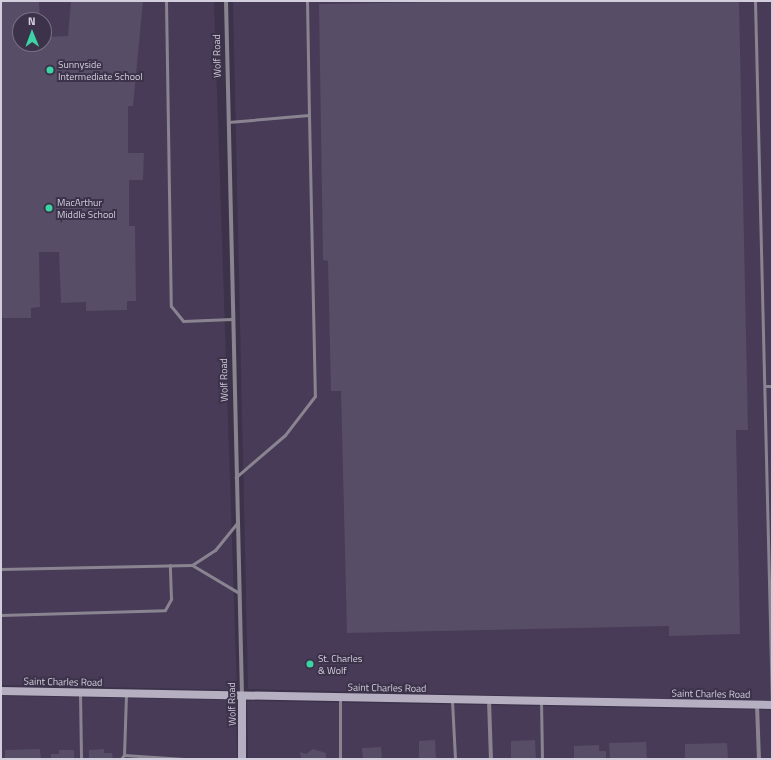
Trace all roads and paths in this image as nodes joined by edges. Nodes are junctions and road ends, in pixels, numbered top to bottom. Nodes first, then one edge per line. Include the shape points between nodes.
1 (166, 1) edge
2 (226, 1) edge
3 (307, 1) edge
4 (755, 1) edge
5 (309, 115) junction
6 (228, 122) junction
7 (232, 319) junction
8 (765, 386) junction
9 (772, 386) edge
10 (236, 477) junction
11 (238, 523) junction
12 (192, 565) junction
13 (170, 566) junction
14 (1, 569) edge
15 (239, 593) junction
16 (771, 593) edge
17 (1, 615) edge
18 (1, 691) edge
19 (80, 693) junction
20 (126, 694) junction
21 (242, 696) junction
22 (340, 698) junction
23 (452, 699) junction
24 (489, 700) junction
25 (541, 701) junction
26 (757, 705) junction
27 (772, 705) edge
28 (124, 755) junction
29 (81, 759) edge
30 (121, 759) edge
31 (184, 759) edge
32 (242, 759) edge
33 (340, 759) edge
34 (455, 759) edge
35 (491, 759) edge
36 (542, 759) edge
37 (759, 759) edge

1 - 7 lane via 171,306 183,321
2 - 6 street, Wolf Road
3 - 5 lane
4 - 8 lane
5 - 6 lane
5 - 10 lane via 315,396 285,435
6 - 7 street, Wolf Road
7 - 10 street, Wolf Road
8 - 9 lane
8 - 16 lane
10 - 11 street, Wolf Road
11 - 12 lane via 215,550
11 - 15 street, Wolf Road
12 - 13 lane
12 - 15 lane
13 - 14 lane
13 - 17 lane via 171,599 165,610
15 - 21 street, Wolf Road
16 - 27 lane
18 - 19 main road, Saint Charles Road
19 - 20 main road, Saint Charles Road
19 - 29 lane
20 - 21 main road, Saint Charles Road
20 - 28 lane
21 - 22 main road, Saint Charles Road
21 - 32 main road, Wolf Road
22 - 23 main road, Saint Charles Road
22 - 33 lane
23 - 24 main road, Saint Charles Road
23 - 34 lane
24 - 25 main road, Saint Charles Road
24 - 35 street
25 - 26 main road, Saint Charles Road
25 - 36 lane
26 - 27 main road, Saint Charles Road
26 - 37 street
28 - 30 lane
28 - 31 lane

